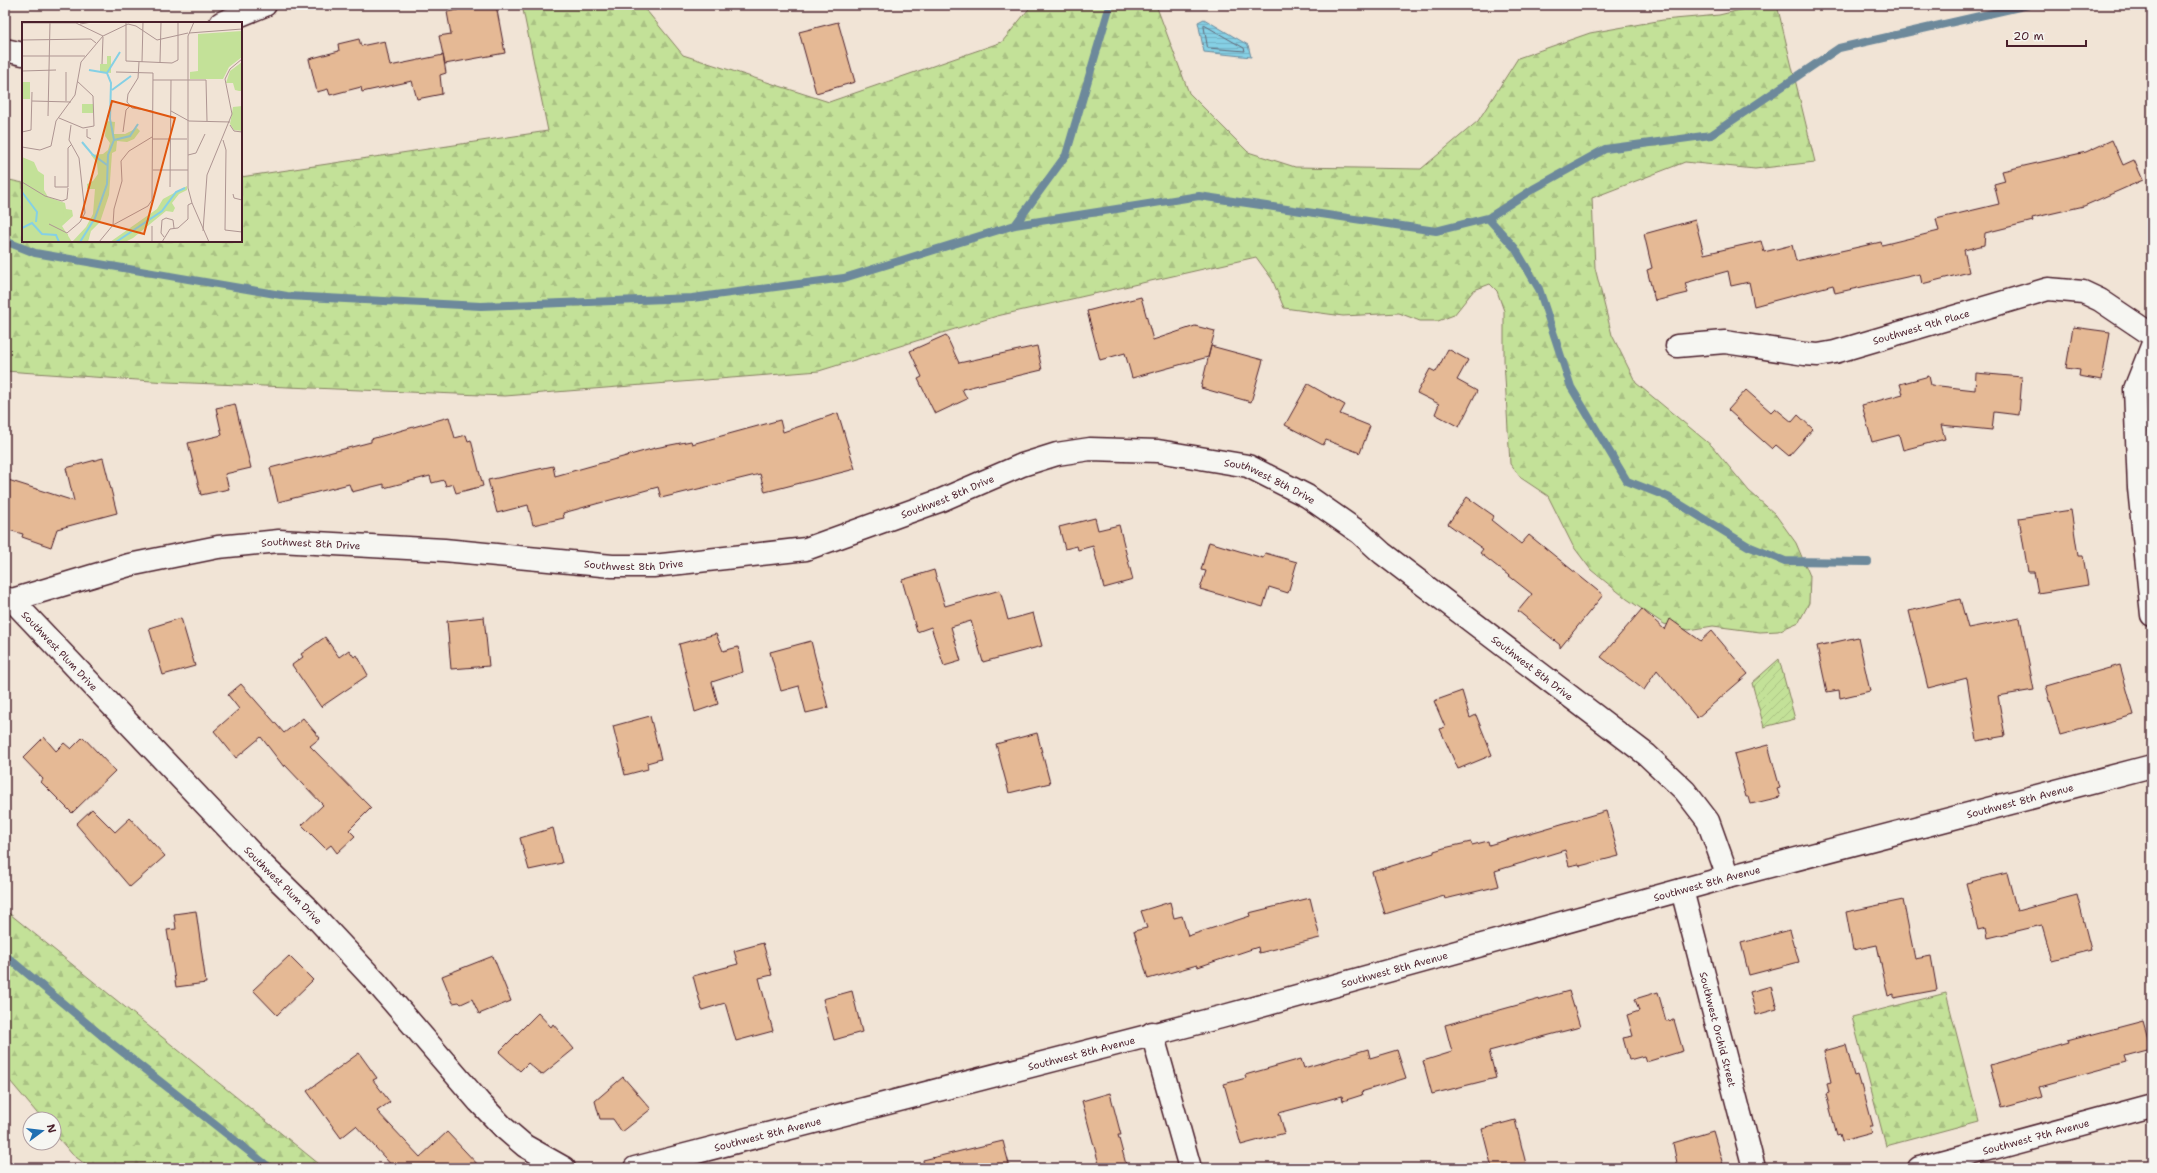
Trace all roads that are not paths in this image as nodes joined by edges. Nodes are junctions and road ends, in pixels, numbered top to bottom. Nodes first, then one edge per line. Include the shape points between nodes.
1 (265, 5) edge
2 (223, 22) edge
3 (5, 50) edge
4 (22, 54) edge
5 (2152, 335) edge
6 (1678, 346) dead end
7 (2152, 346) edge
8 (9, 599) edge
9 (2152, 615) edge
10 (2152, 766) edge
11 (1728, 877) junction
12 (1682, 890) junction
13 (1152, 1033) junction
14 (2152, 1105) edge
15 (564, 1168) edge
16 (635, 1168) edge
17 (1190, 1168) edge
18 (1754, 1168) edge
19 (1919, 1168) edge

1 - 2 street
3 - 4 street
5 - 6 street, Southwest 9th Place via 2100,300 2083,292 2048,289 1818,355 1725,342
7 - 9 street via 2135,388 2139,488
8 - 11 street, Southwest 8th Drive via 129,565 218,547 279,541 444,550 612,566 653,566 806,549 939,501 1022,465 1057,454 1090,449 1158,451 1248,466 1308,496 1360,533 1382,553 1647,755 1685,791 1708,821
8 - 15 street, Southwest Plum Drive via 375,981 499,1123 525,1146
10 - 11 street, Southwest 8th Avenue
11 - 12 street, Southwest 8th Avenue
12 - 13 street, Southwest 8th Avenue via 1221,1017
12 - 18 street, Southwest Orchid Street
13 - 16 street, Southwest 8th Avenue
13 - 17 street
14 - 19 street, Southwest 7th Avenue

